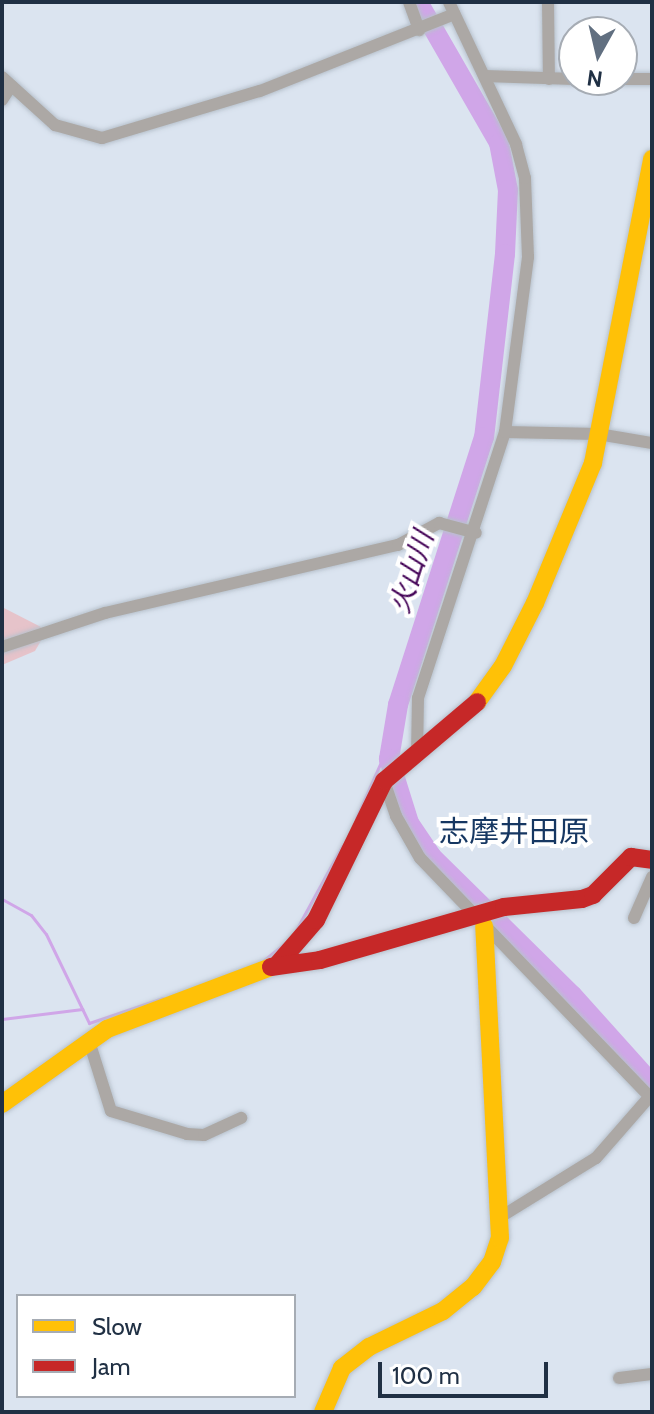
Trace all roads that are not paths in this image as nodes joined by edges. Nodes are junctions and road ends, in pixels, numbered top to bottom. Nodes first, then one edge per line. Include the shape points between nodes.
1 (409, 2) edge
2 (548, 2) edge
3 (451, 8) edge
4 (421, 30) junction
5 (485, 76) junction
6 (549, 79) junction
7 (558, 79) edge
8 (7, 81) edge
9 (2, 100) edge
10 (652, 159) edge
11 (505, 432) junction
12 (598, 434) junction
13 (652, 443) edge
14 (472, 532) junction
15 (2, 647) edge
16 (417, 757) junction
17 (384, 781) junction
18 (652, 860) edge
19 (652, 877) edge
20 (634, 918) dead end
21 (478, 921) junction
22 (277, 965) junction
23 (89, 1041) junction
24 (651, 1098) edge
25 (2, 1104) edge
26 (241, 1118) dead end
27 (502, 1216) junction
28 (652, 1374) edge
29 (619, 1378) dead end
30 (323, 1412) edge

1 - 4 street
2 - 6 street
3 - 4 street
3 - 5 street
4 - 8 street via 175,121 102,138 55,125
5 - 6 street
5 - 11 street via 516,144 529,215 523,310
6 - 7 street
8 - 9 street
10 - 12 street
11 - 12 street
11 - 14 street
12 - 13 street
12 - 16 street via 579,504 503,666 480,699
14 - 15 street via 445,525 398,545 105,613
14 - 16 street via 418,698
16 - 17 street
17 - 21 street via 420,858
17 - 22 street via 316,920
18 - 21 street via 631,857 593,895 582,899
19 - 20 street
21 - 22 street via 320,960
21 - 24 street
21 - 27 street
22 - 23 street via 107,1029
23 - 25 street
23 - 26 street via 111,1111 204,1135
24 - 27 street via 596,1158
27 - 30 street via 492,1262 473,1287 443,1311 353,1357 342,1368
28 - 29 street

